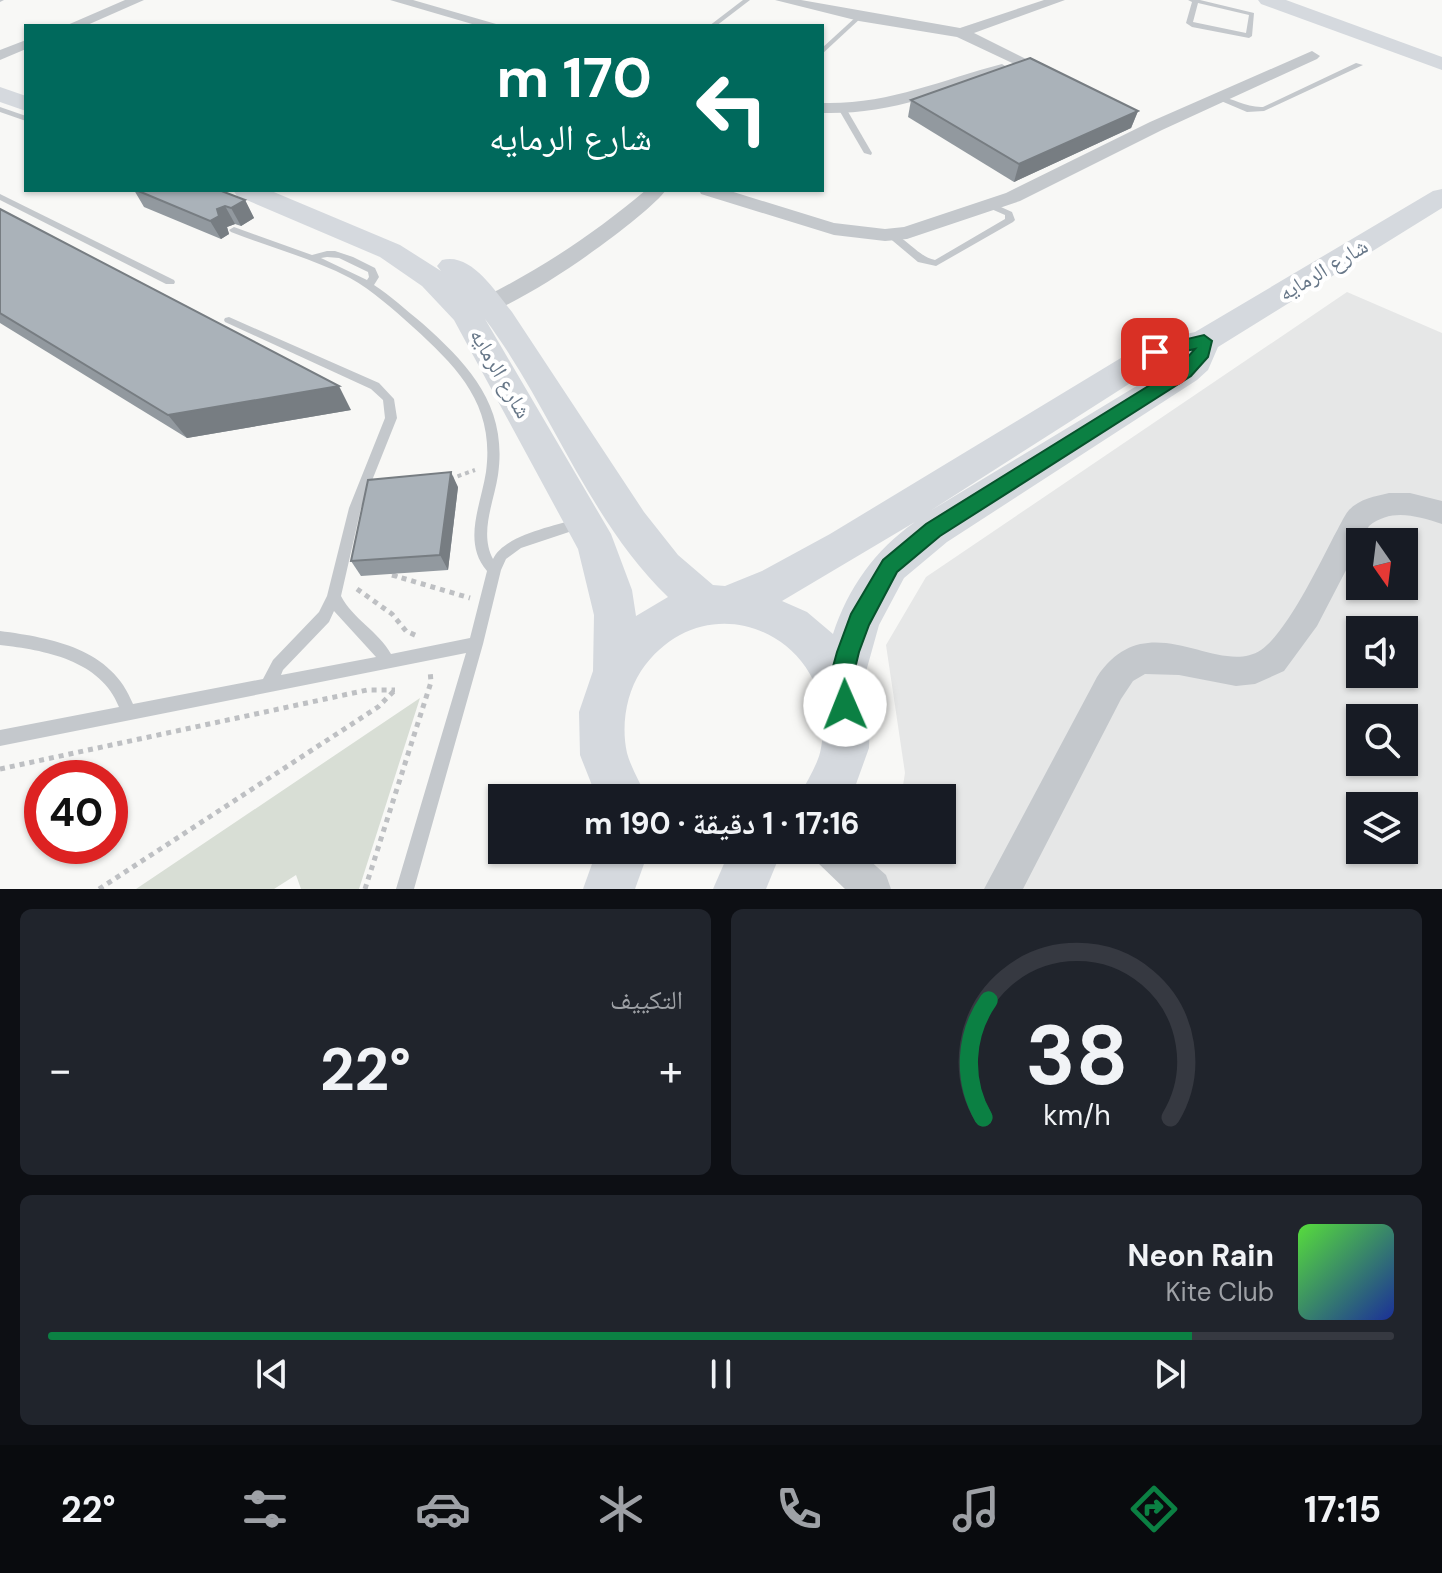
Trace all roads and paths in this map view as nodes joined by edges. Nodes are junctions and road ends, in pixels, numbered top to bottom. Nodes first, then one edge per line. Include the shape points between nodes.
1 (397, 0) edge
2 (470, 0) edge
3 (747, 0) edge
4 (782, 0) edge
5 (1058, 0) edge
6 (1194, 0) edge
7 (1268, 0) edge
8 (128, 1) edge
9 (446, 12) junction
10 (859, 17) junction
11 (76, 24) edge
12 (424, 24) edge
13 (489, 24) edge
14 (715, 24) edge
15 (961, 33) junction
16 (24, 45) edge
17 (824, 50) edge
18 (0, 55) edge
19 (1312, 56) dead end
20 (1024, 62) junction
21 (1442, 64) edge
22 (1359, 65) dead end
23 (0, 75) edge
24 (1064, 81) edge
25 (24, 84) edge
26 (0, 94) edge
27 (1218, 98) junction
28 (24, 103) edge
29 (824, 108) edge
30 (0, 109) edge
31 (843, 110) junction
32 (24, 118) edge
33 (868, 153) dead end
34 (251, 192) edge
35 (302, 192) edge
36 (655, 192) edge
37 (715, 192) edge
38 (0, 197) edge
39 (1442, 197) edge
40 (992, 206) junction
41 (234, 230) dead end
42 (892, 236) junction
43 (170, 282) dead end
44 (478, 309) junction
45 (229, 320) dead end
46 (1204, 341) junction
47 (493, 463) junction
48 (437, 484) edge
49 (1442, 513) edge
50 (585, 521) junction
51 (393, 561) edge
52 (494, 570) junction
53 (334, 596) junction
54 (486, 603) junction
55 (716, 605) junction
56 (0, 638) edge
57 (476, 644) junction
58 (386, 660) junction
59 (614, 669) junction
60 (268, 685) junction
61 (840, 685) junction
62 (128, 711) junction
63 (0, 738) edge
64 (0, 769) edge
65 (613, 784) edge
66 (832, 784) edge
67 (618, 864) edge
68 (750, 864) edge
69 (846, 864) edge
70 (99, 889) edge
71 (405, 889) edge
72 (609, 889) edge
73 (739, 889) edge
74 (872, 889) edge
75 (1003, 889) edge

1 - 9 street
2 - 9 street
3 - 14 lane
4 - 10 street
5 - 15 street
6 - 6 lane via 1252,14 1249,36 1189,23
7 - 21 street
8 - 11 street
9 - 12 street
9 - 13 street
10 - 15 street
10 - 17 lane
15 - 20 street
16 - 18 street
19 - 27 street
20 - 24 street
20 - 31 street via 887,105
22 - 27 lane via 1264,109 1250,110
23 - 25 street
26 - 28 street
27 - 40 street via 1149,123
29 - 31 street
30 - 32 lane
31 - 33 lane
34 - 44 street, شارع الرمايه via 390,251
35 - 44 street, شارع الرمايه via 426,247 467,278
36 - 44 street via 608,234
37 - 42 street via 849,232
38 - 43 lane
39 - 46 street, شارع الرمايه
40 - 42 street
40 - 42 lane via 1009,214 1007,222 936,263 921,260
41 - 47 lane via 369,285 446,351 470,379 485,411
44 - 50 street, شارع الرمايه
44 - 55 street, شارع الرمايه via 664,567
45 - 53 lane via 375,386 390,403 389,424 355,508
46 - 55 street, شارع الرمايه via 1155,352 844,546 777,584
46 - 61 street, شارع الرمايه via 1202,353 1185,372 933,530 890,566 859,621
47 - 48 path
47 - 52 lane via 479,547
49 - 75 street via 1401,503 1366,511 1273,661 1245,671 1210,669 1174,657 1146,658 1123,669
50 - 52 lane via 516,544 501,555
50 - 59 street, شارع الرمايه via 611,590
51 - 54 path via 390,574
52 - 54 lane
53 - 58 lane via 344,616 376,643
53 - 60 lane via 324,617 278,665
54 - 57 lane
55 - 59 street via 678,613 653,626
55 - 61 street via 767,612 803,633
56 - 62 lane via 55,649 101,670 120,687
57 - 58 lane
57 - 71 lane
58 - 60 lane
59 - 65 street via 601,705 600,744
60 - 62 lane
61 - 66 street via 846,747
62 - 63 lane
64 - 70 path via 367,690 395,690 378,707
67 - 72 street
68 - 73 street
69 - 74 street

